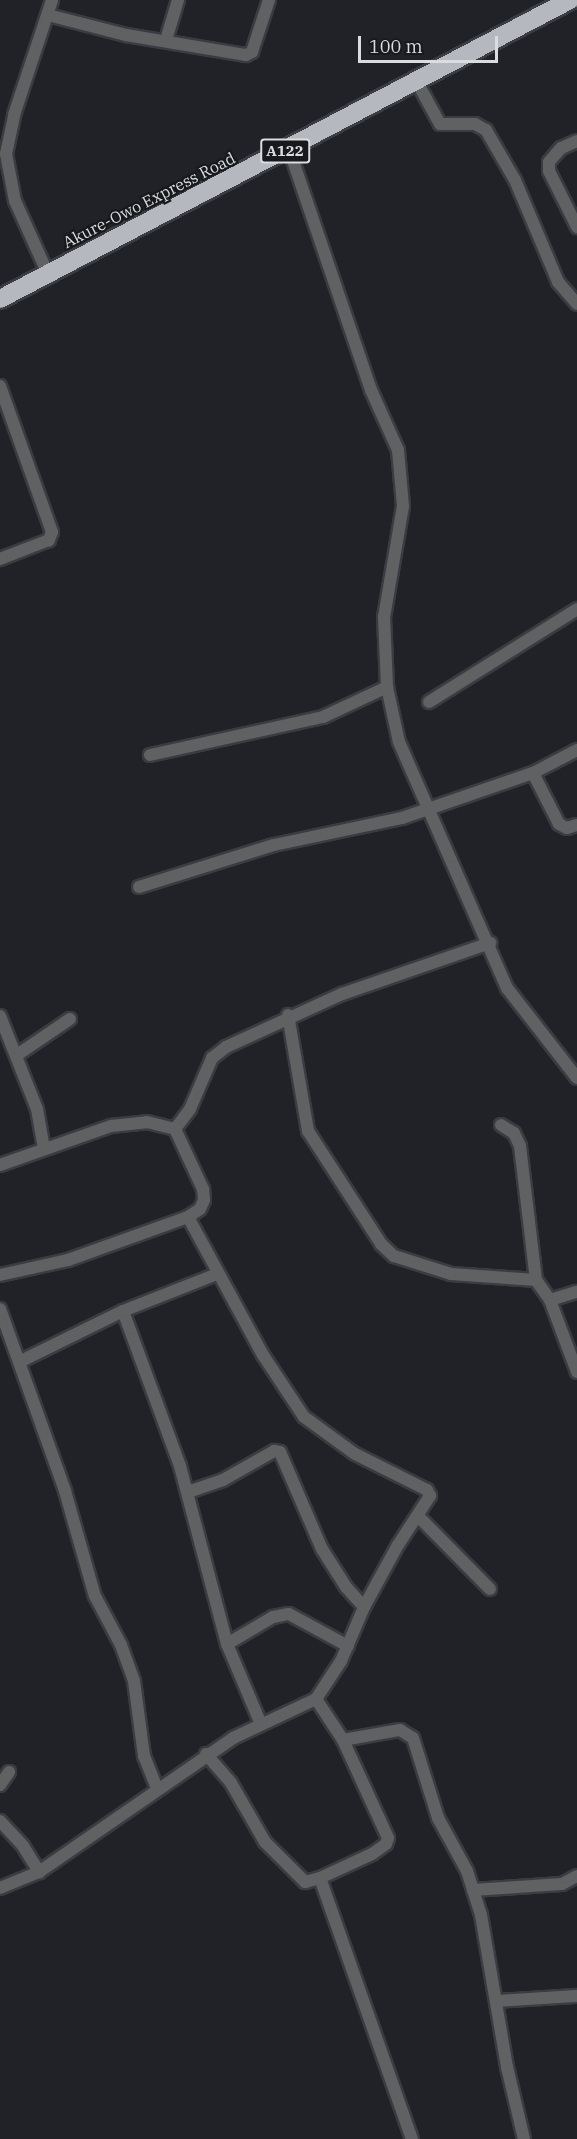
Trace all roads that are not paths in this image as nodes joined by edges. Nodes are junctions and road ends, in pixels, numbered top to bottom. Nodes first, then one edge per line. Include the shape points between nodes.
1 (52, 0) edge
2 (178, 0) edge
3 (268, 0) edge
4 (570, 0) edge
5 (48, 15) junction
6 (166, 40) junction
7 (417, 82) junction
8 (577, 141) edge
9 (289, 149) junction
10 (577, 227) edge
11 (48, 274) junction
12 (0, 299) edge
13 (577, 304) edge
14 (0, 386) edge
15 (0, 559) edge
16 (577, 609) edge
17 (387, 687) junction
18 (429, 702) dead end
19 (577, 750) edge
20 (150, 755) dead end
21 (533, 773) junction
22 (430, 808) junction
23 (577, 825) edge
24 (139, 888) dead end
25 (490, 943) junction
26 (0, 1016) edge
27 (288, 1016) junction
28 (70, 1019) dead end
29 (17, 1055) junction
30 (577, 1078) edge
31 (501, 1125) dead end
32 (175, 1129) junction
33 (44, 1147) junction
34 (0, 1165) edge
35 (188, 1217) junction
36 (217, 1274) junction
37 (0, 1275) edge
38 (536, 1280) junction
39 (577, 1292) edge
40 (550, 1300) junction
41 (0, 1309) edge
42 (123, 1311) junction
43 (19, 1362) junction
44 (577, 1372) edge
45 (188, 1492) junction
46 (419, 1517) junction
47 (490, 1589) dead end
48 (364, 1607) junction
49 (227, 1644) junction
50 (348, 1646) junction
51 (316, 1699) junction
52 (261, 1724) junction
53 (343, 1740) junction
54 (206, 1754) junction
55 (9, 1772) dead end
56 (0, 1785) edge
57 (157, 1789) junction
58 (0, 1821) edge
59 (39, 1872) junction
60 (577, 1876) edge
61 (320, 1878) junction
62 (0, 1888) edge
63 (473, 1890) junction
64 (577, 1996) edge
65 (497, 2001) junction
66 (412, 2139) edge
67 (524, 2139) edge

1 - 5 street
2 - 6 street
3 - 6 street via 250,54
4 - 7 highway, Akure-Owo Express Road / A122
5 - 6 street via 126,35
5 - 11 street via 14,115 6,154 15,201
7 - 9 highway, Akure-Owo Express Road / A122
7 - 13 street via 440,124 475,124 486,130 515,180 558,282
8 - 10 street via 561,148 549,162 549,171
9 - 11 highway, Akure-Owo Express Road / A122
9 - 17 street via 371,390 398,450 403,506 384,617
11 - 12 highway, Akure-Owo Express Road / A122
14 - 15 street via 52,532 49,540
16 - 18 street
17 - 20 street via 322,717
17 - 22 street via 407,768
19 - 21 street
21 - 22 street
21 - 23 street via 559,824 567,828
22 - 24 street via 402,818 234,856
22 - 25 street
25 - 27 street
25 - 30 street via 507,988
26 - 29 street
27 - 32 street via 242,1037 212,1058 190,1109
27 - 38 street via 309,1131 381,1244 394,1256 450,1274
28 - 29 street
29 - 33 street via 37,1109
31 - 38 street via 514,1133 520,1146
32 - 33 street via 133,1122
32 - 35 street via 204,1200 200,1209
33 - 34 street
35 - 36 street
35 - 37 street via 68,1260
36 - 42 street
36 - 46 street via 304,1418 355,1454 430,1493
38 - 40 street
39 - 40 street
40 - 44 street
41 - 43 street
42 - 43 street
42 - 45 street
43 - 57 street via 65,1491 95,1596 121,1645 134,1681 144,1756
45 - 48 street via 223,1480 274,1451 280,1452 322,1549
45 - 49 street via 194,1530
46 - 47 street
46 - 48 street via 398,1545
48 - 50 street
49 - 50 street via 273,1617 289,1614
49 - 52 street
50 - 51 street
51 - 52 street
51 - 53 street
52 - 54 street
53 - 61 street via 388,1838 386,1845 372,1854
53 - 63 street via 400,1730 412,1738 438,1818 453,1841
54 - 57 street
54 - 61 street via 231,1783 265,1842 305,1882
55 - 56 street
57 - 59 street
58 - 59 street via 23,1846
59 - 62 street
60 - 63 street via 562,1884
61 - 66 street
63 - 65 street
64 - 65 street
65 - 67 street

